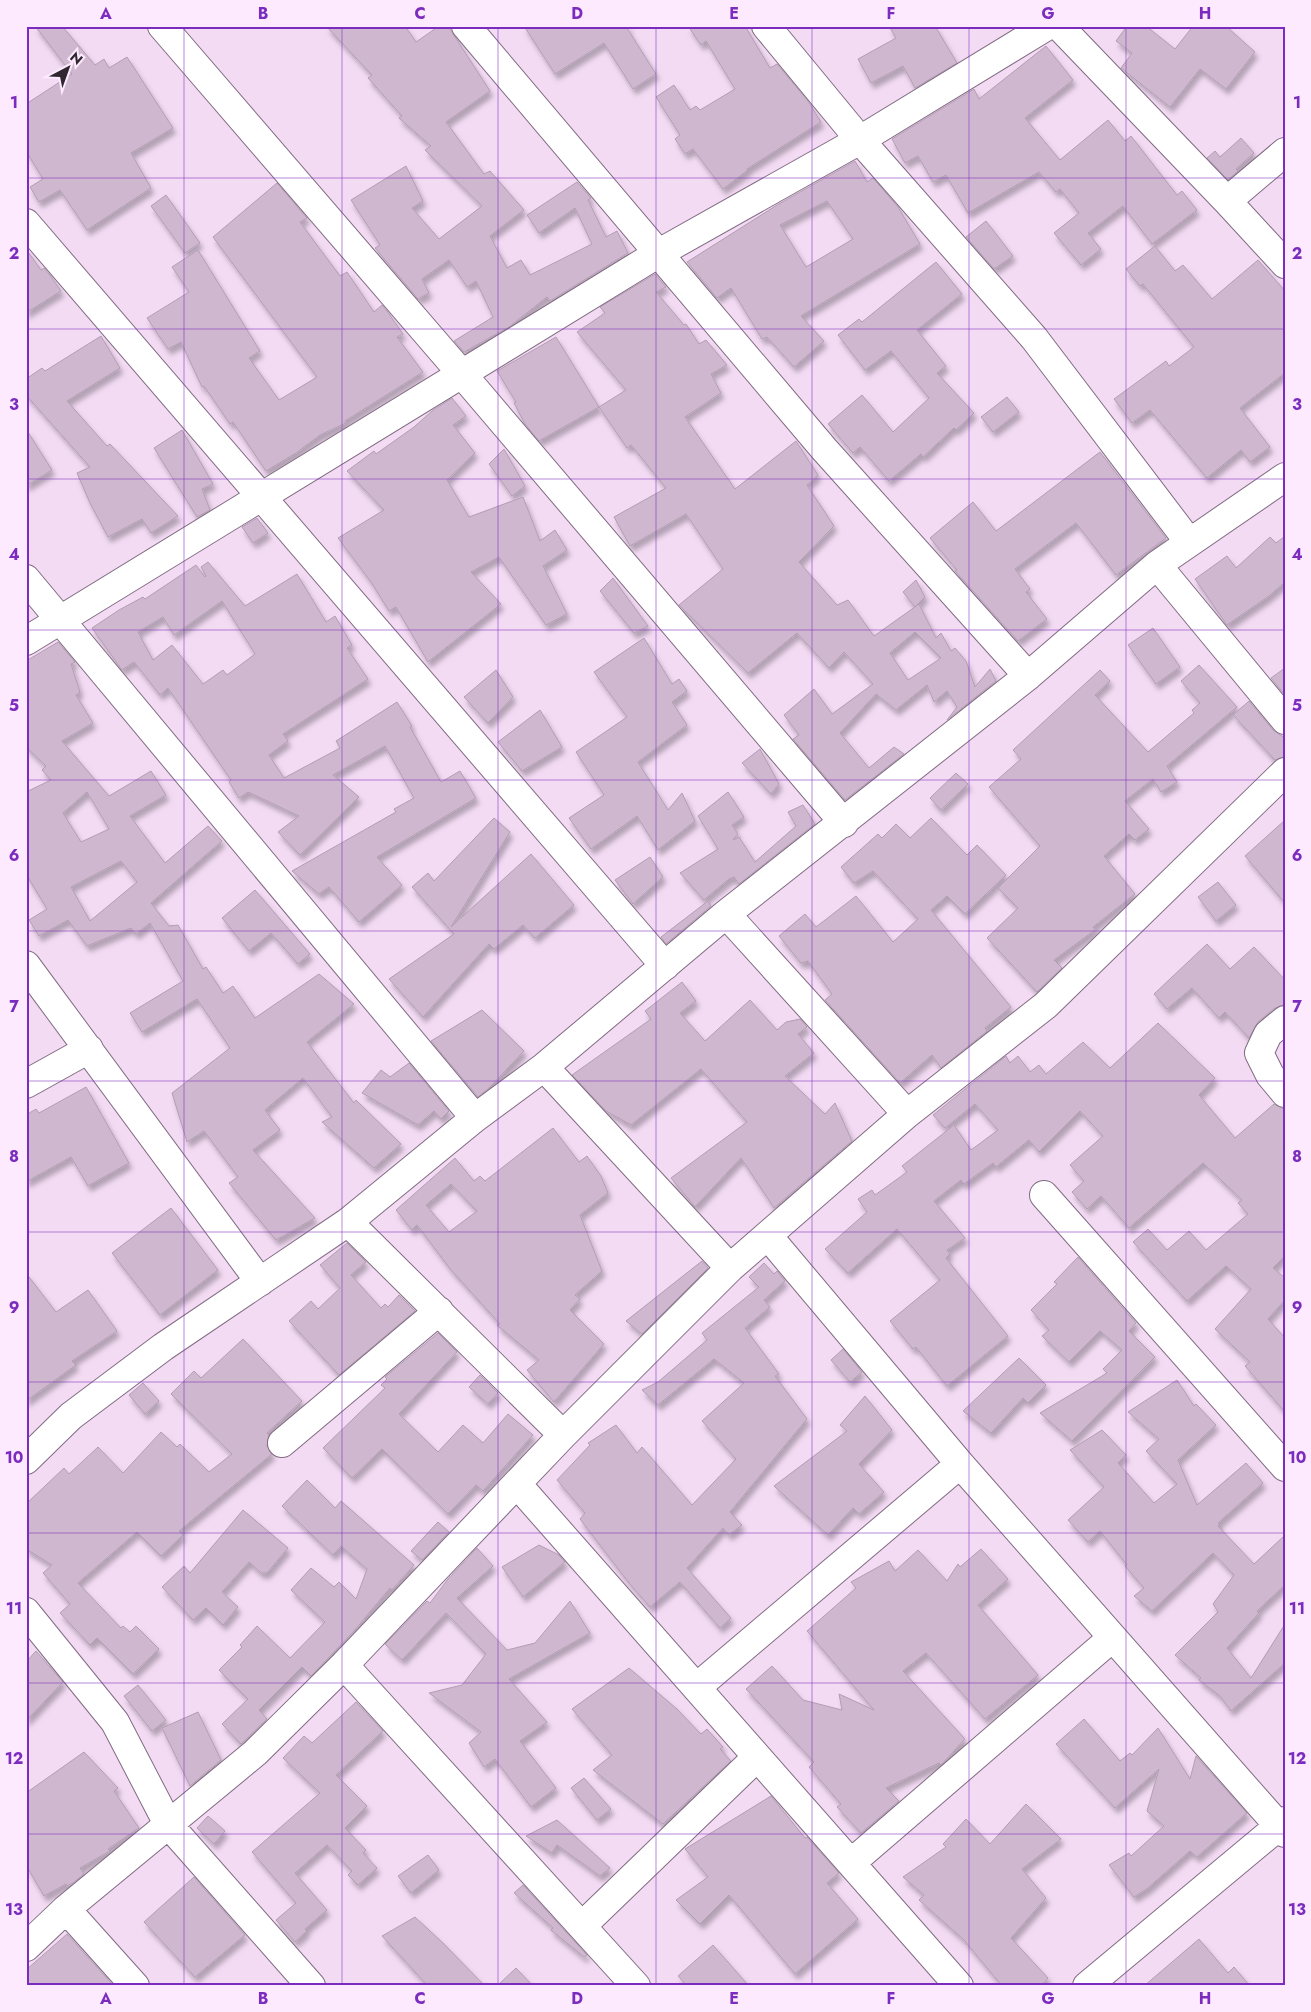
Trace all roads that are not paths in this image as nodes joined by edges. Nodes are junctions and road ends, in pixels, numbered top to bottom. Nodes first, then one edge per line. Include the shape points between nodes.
1 (162, 26) edge
2 (466, 26) edge
3 (766, 26) edge
4 (1047, 26) edge
5 (1059, 26) edge
6 (860, 140) junction
7 (1285, 152) edge
8 (1227, 201) junction
9 (26, 223) edge
10 (659, 253) junction
11 (1285, 264) edge
12 (462, 374) junction
13 (1285, 476) edge
14 (261, 497) junction
15 (1189, 542) junction
16 (1157, 565) junction
17 (26, 579) edge
18 (61, 620) junction
19 (26, 641) edge
20 (1028, 676) junction
21 (1285, 720) edge
22 (1285, 772) edge
23 (844, 824) junction
24 (726, 914) junction
25 (26, 965) edge
26 (665, 966) junction
27 (1285, 1020) edge
28 (89, 1048) junction
29 (544, 1067) junction
30 (26, 1084) edge
31 (1285, 1093) edge
32 (907, 1114) junction
33 (475, 1118) junction
34 (1044, 1195) dead end
35 (348, 1222) junction
36 (768, 1236) junction
37 (730, 1268) junction
38 (260, 1282) junction
39 (440, 1311) junction
40 (563, 1435) junction
41 (282, 1443) dead end
42 (26, 1460) edge
43 (960, 1464) junction
44 (1285, 1467) edge
45 (517, 1484) junction
46 (26, 1612) edge
47 (1112, 1638) junction
48 (344, 1666) junction
49 (697, 1687) junction
50 (757, 1758) junction
51 (168, 1824) junction
52 (1283, 1827) edge
53 (851, 1863) junction
54 (66, 1908) junction
55 (583, 1925) junction
56 (26, 1947) edge
57 (134, 1986) edge
58 (311, 1986) edge
59 (636, 1986) edge
60 (959, 1986) edge
61 (1087, 1986) edge

1 - 12 street
2 - 10 street
3 - 6 street
4 - 6 street
5 - 8 street
6 - 10 street
6 - 15 street via 1034,338
7 - 8 street
8 - 11 street
9 - 14 street
10 - 12 street
10 - 20 street via 824,449
12 - 14 street
12 - 23 street
13 - 15 street
14 - 18 street
14 - 26 street
15 - 16 street
16 - 20 street
16 - 21 street
17 - 18 street
18 - 19 street
18 - 33 street
20 - 23 street
22 - 32 street via 1046,1005
23 - 24 street
24 - 26 street
24 - 32 street
25 - 28 street
26 - 29 street
27 - 31 street via 1268,1034 1259,1053 1270,1075
28 - 30 street
28 - 38 street
29 - 33 street
29 - 37 street
32 - 36 street
33 - 35 street
34 - 44 street
35 - 38 street
35 - 39 street
36 - 37 street
36 - 43 street
37 - 40 street
38 - 42 street via 164,1347 72,1416
39 - 40 street
39 - 41 street
40 - 45 street
43 - 47 street
43 - 49 street
45 - 48 street
45 - 49 street
46 - 51 street via 116,1722
47 - 52 street
47 - 53 street
48 - 51 street via 255,1753
48 - 55 street
49 - 50 street
50 - 53 street
50 - 55 street
51 - 54 street
51 - 58 street
52 - 61 street
53 - 60 street
54 - 56 street
54 - 57 street
55 - 59 street

